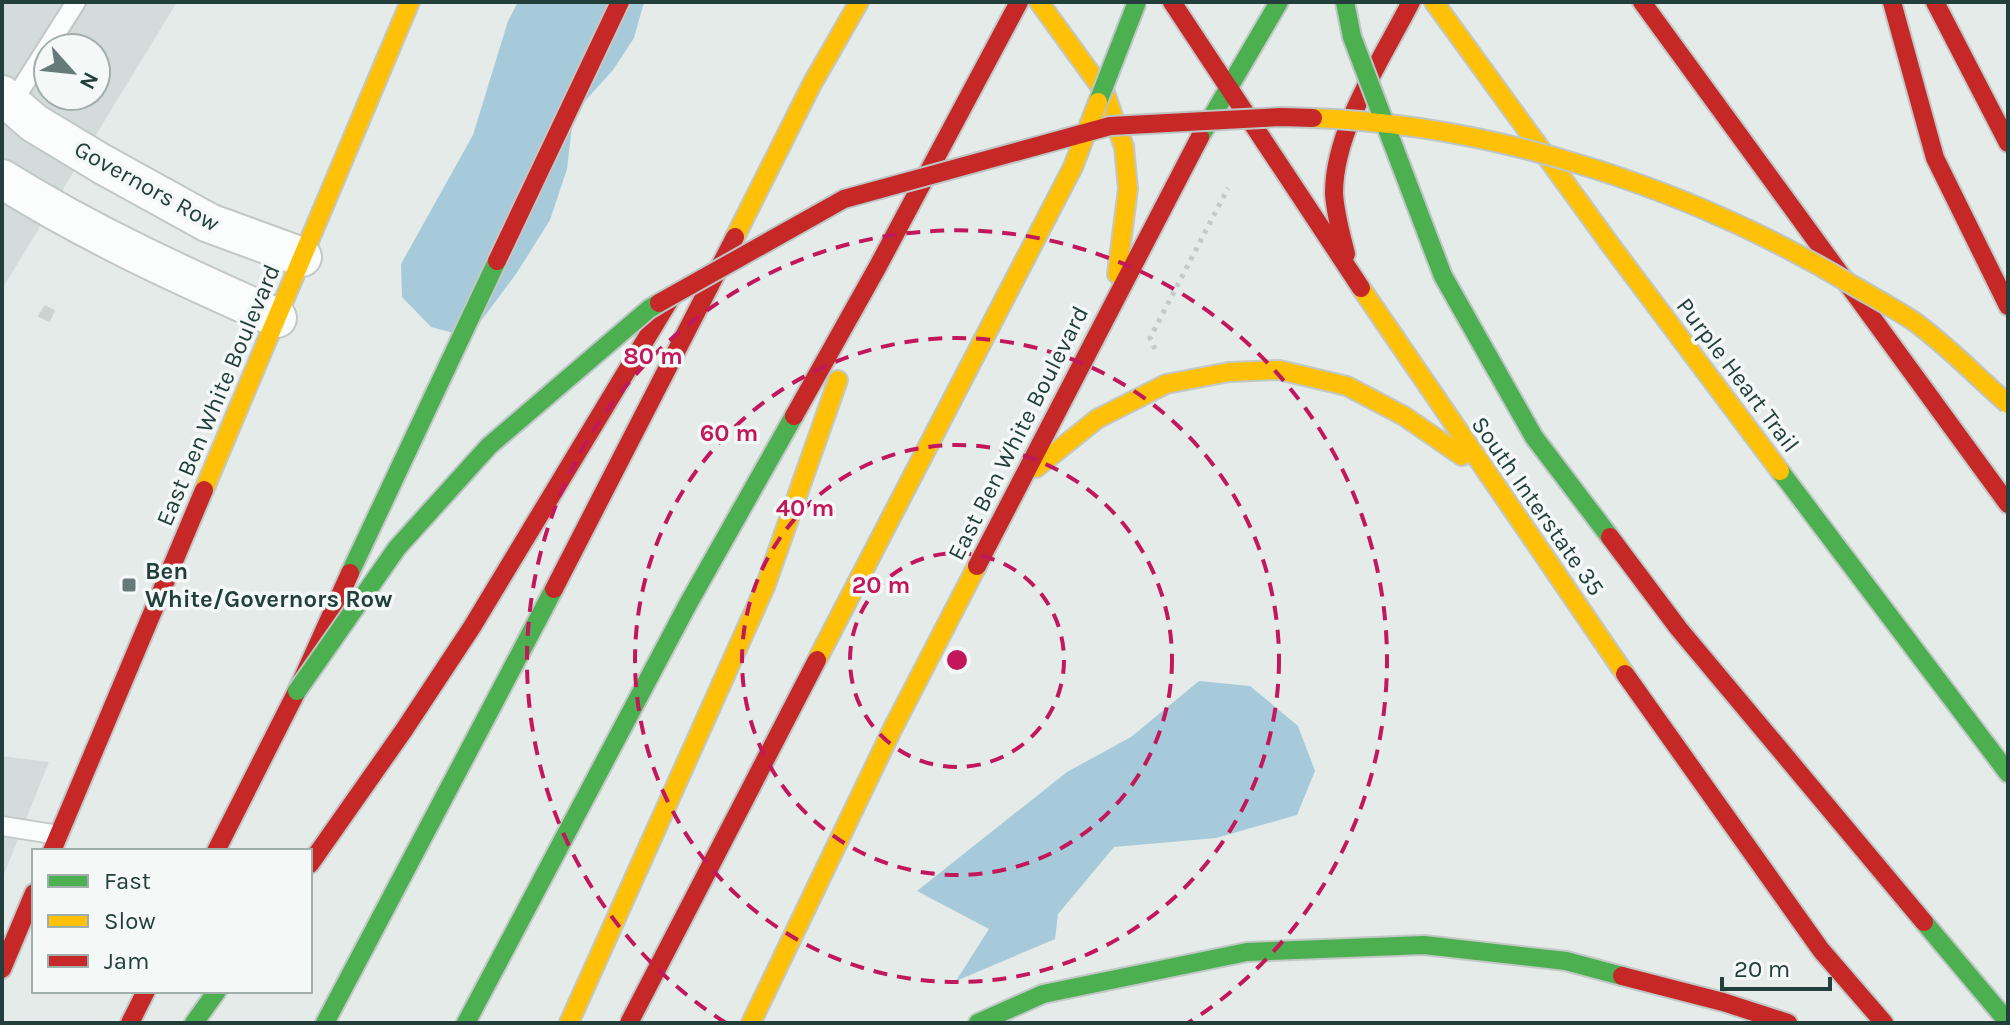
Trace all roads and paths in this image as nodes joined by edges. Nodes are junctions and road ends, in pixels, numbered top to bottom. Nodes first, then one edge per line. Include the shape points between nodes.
1 (410, 2) edge
2 (620, 2) edge
3 (859, 2) edge
4 (1019, 2) edge
5 (1039, 2) edge
6 (1137, 2) edge
7 (1172, 2) edge
8 (1279, 2) edge
9 (1345, 2) edge
10 (1411, 2) edge
11 (1434, 2) edge
12 (1642, 2) edge
13 (1892, 2) edge
14 (1935, 2) edge
15 (71, 5) edge
16 (812, 84) junction
17 (1229, 90) junction
18 (7, 99) edge
19 (2008, 143) edge
20 (2, 179) edge
21 (1228, 188) dead end
22 (725, 216) dead end
23 (700, 255) dead end
24 (302, 257) junction
25 (877, 268) junction
26 (1354, 281) junction
27 (1114, 300) junction
28 (2008, 306) edge
29 (277, 318) junction
30 (1157, 355) dead end
31 (2008, 404) edge
32 (1484, 470) junction
33 (1021, 480) junction
34 (2008, 504) edge
35 (297, 691) junction
36 (2008, 773) edge
37 (2, 826) edge
38 (55, 843) edge
39 (217, 849) edge
40 (312, 861) edge
41 (32, 898) edge
42 (2, 969) edge
43 (145, 993) edge
44 (216, 993) edge
45 (2008, 1022) edge
46 (130, 1023) edge
47 (194, 1023) edge
48 (325, 1023) edge
49 (466, 1023) edge
50 (569, 1023) edge
51 (629, 1023) edge
52 (751, 1023) edge
53 (978, 1023) edge
54 (1788, 1023) edge
55 (1884, 1023) edge

1 - 24 main road, East Ben White Boulevard
2 - 35 main road, bridge
3 - 16 main road
4 - 25 main road
5 - 27 main road via 1105,93 1124,147 1128,189
6 - 51 main road, bridge via 1073,167
7 - 17 main road, South Interstate 35
8 - 17 main road, East Ben White Boulevard
9 - 45 main road, bridge via 1352,37 1443,276 1534,437 1679,629
10 - 26 main road via 1346,135 1335,181 1337,220
11 - 36 main road, Purple Heart Trail
12 - 34 main road
13 - 28 main road via 1935,158
14 - 19 main road
15 - 18 lane
16 - 22 main road
16 - 48 main road via 617,470
17 - 26 main road, South Interstate 35
17 - 27 main road, East Ben White Boulevard
18 - 24 street, Governors Row via 34,123 209,223
20 - 29 street via 169,271
21 - 30 path via 1150,338
23 - 40 main road via 622,374 494,592
24 - 29 main road, East Ben White Boulevard
25 - 49 main road via 688,604
25 - 50 main road via 765,587
26 - 32 main road, South Interstate 35
27 - 33 main road, East Ben White Boulevard
29 - 38 main road, East Ben White Boulevard
31 - 35 main road, bridge via 1913,321 1814,262 1705,209 1577,164 1436,129 1364,120 1281,117 1110,126 844,199 649,309 489,446 397,548
32 - 33 main road via 1404,416 1347,386 1279,370 1229,372 1166,384 1097,419
32 - 55 main road, South Interstate 35 via 1821,950
33 - 52 main road, East Ben White Boulevard via 893,728
35 - 39 main road
37 - 38 lane
41 - 42 main road
43 - 46 main road
44 - 47 main road
53 - 54 main road via 1043,994 1247,952 1424,945 1566,961

